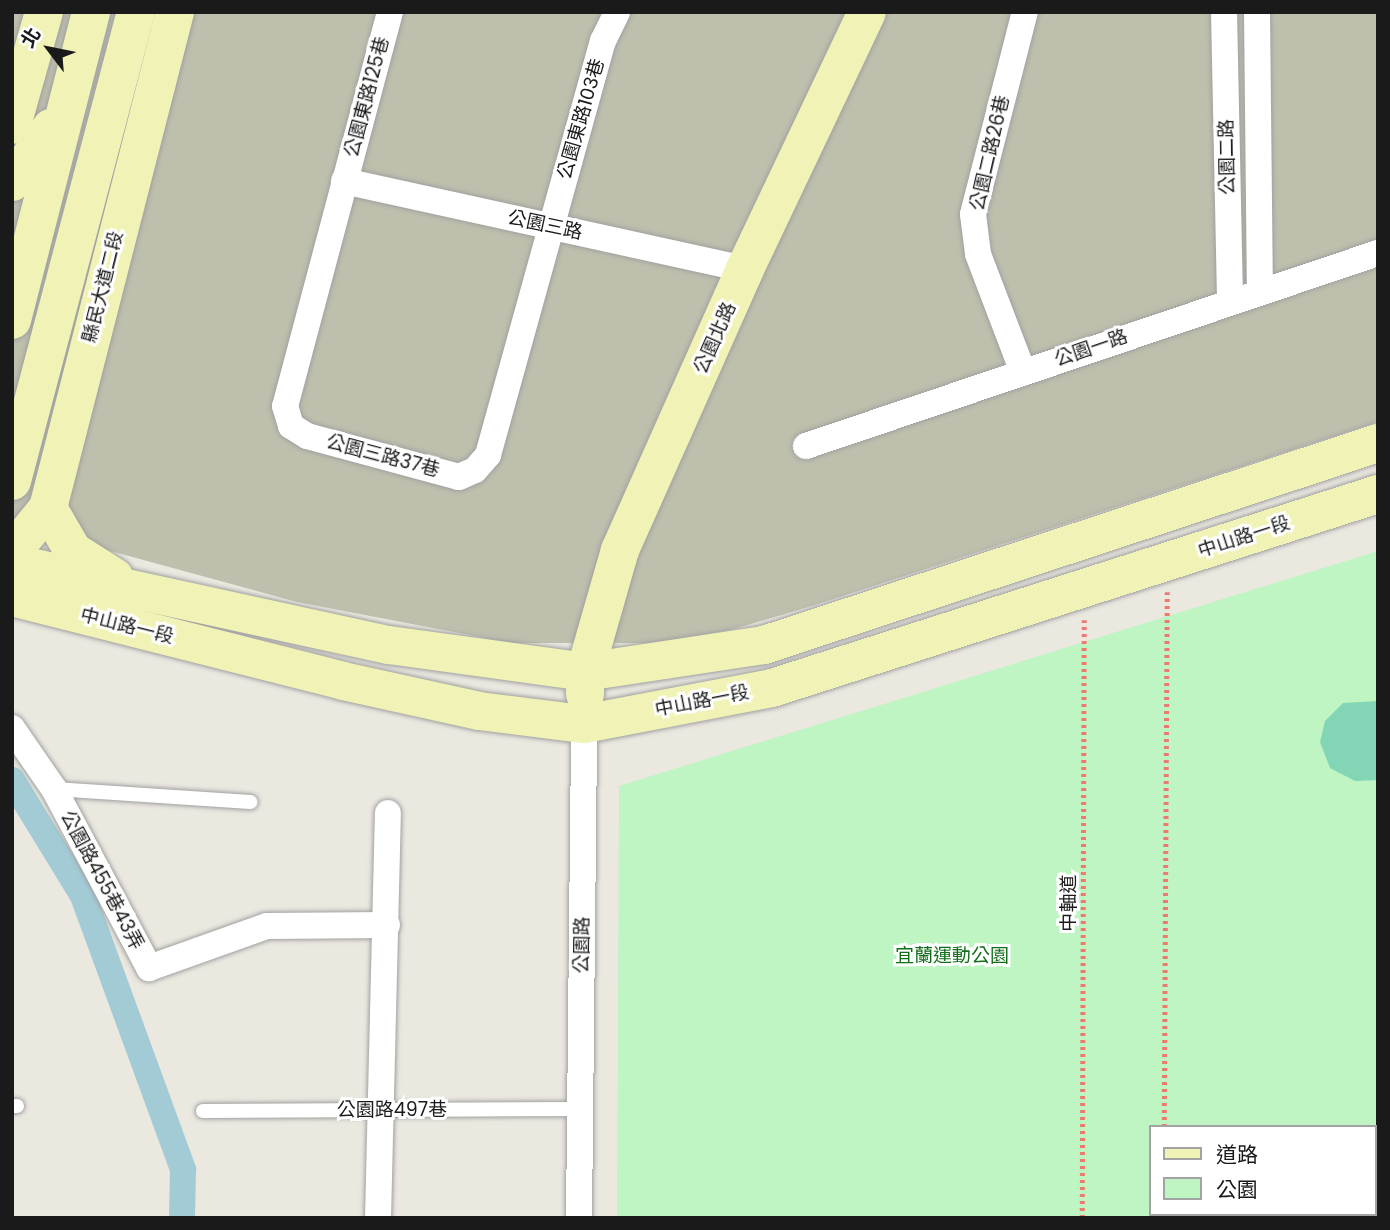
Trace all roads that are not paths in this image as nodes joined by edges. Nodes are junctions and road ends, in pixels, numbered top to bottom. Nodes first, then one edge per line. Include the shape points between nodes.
1 (44, 12) edge
2 (91, 12) edge
3 (135, 12) edge
4 (390, 12) edge
5 (617, 12) edge
6 (867, 12) edge
7 (1025, 12) edge
8 (1224, 12) edge
9 (1257, 12) edge
10 (175, 13) edge
11 (65, 110) junction
12 (12, 125) edge
13 (344, 181) junction
14 (12, 182) edge
15 (550, 227) junction
16 (1378, 253) edge
17 (746, 269) junction
18 (1260, 291) junction
19 (1230, 301) junction
20 (12, 320) edge
21 (1023, 372) junction
22 (1378, 443) edge
23 (806, 446) dead end
24 (12, 481) edge
25 (1378, 495) edge
26 (48, 508) junction
27 (12, 552) edge
28 (12, 563) edge
29 (137, 589) junction
30 (12, 597) edge
31 (585, 672) junction
32 (584, 724) junction
33 (12, 728) edge
34 (54, 789) junction
35 (251, 802) dead end
36 (388, 813) dead end
37 (387, 925) junction
38 (580, 1109) junction
39 (381, 1110) junction
40 (203, 1111) dead end
41 (378, 1218) edge
42 (579, 1218) edge

1 - 12 street
2 - 11 street
3 - 24 street, 縣民大道二段
4 - 13 street, 公園東路125巷
5 - 15 street, 公園東路103巷 via 603,41
6 - 17 street, 公園北路
7 - 21 street, 公園二路26巷 via 973,214 978,254
8 - 19 street, 公園二路
9 - 18 street, 公園二路
10 - 26 street, 縣民大道二段
11 - 14 street
11 - 20 street
13 - 15 street, 公園三路
13 - 15 street, 公園三路37巷 via 285,406 290,426 307,436 459,477 475,470 488,455
15 - 17 street, 公園三路
16 - 18 street, 公園一路
17 - 31 street, 公園北路 via 620,551
18 - 19 street, 公園一路
19 - 21 street, 公園一路
21 - 23 street, 公園一路
22 - 31 street, 中山路一段 via 764,645
25 - 32 street, 中山路一段 via 772,688
26 - 27 street, 縣民大道二段
26 - 29 street via 73,551
28 - 29 street, 中山路一段
29 - 31 street, 中山路一段 via 389,645
30 - 32 street, 中山路一段 via 356,684 478,711
31 - 32 street, 公園路
32 - 38 street, 公園路
33 - 34 street, 公園路455巷43弄
34 - 35 lane
34 - 37 street, 公園路455巷43弄 via 149,968 267,926
36 - 37 street
37 - 39 street
38 - 39 lane, 公園路497巷
38 - 42 street, 公園路
39 - 40 lane, 公園路497巷
39 - 41 street

